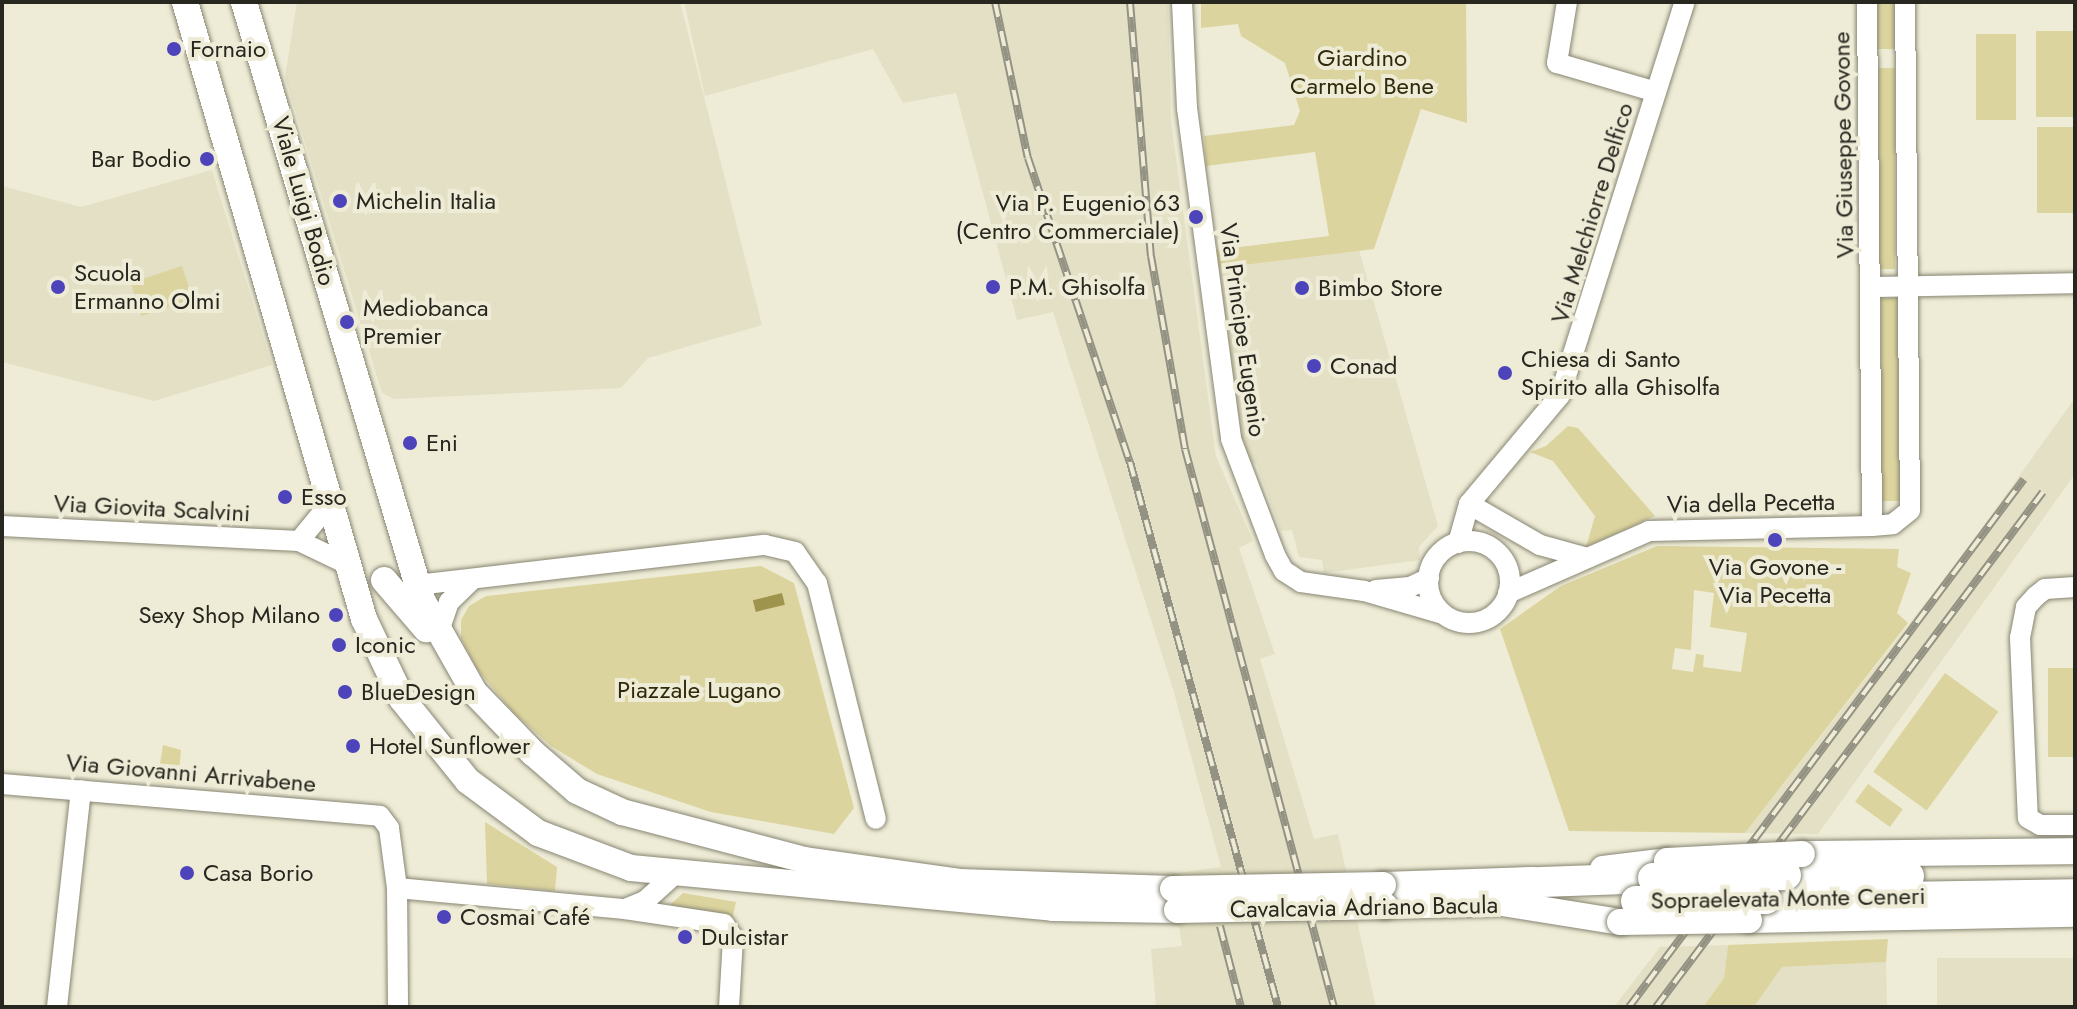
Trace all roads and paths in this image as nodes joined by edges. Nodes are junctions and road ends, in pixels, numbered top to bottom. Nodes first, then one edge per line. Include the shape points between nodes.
1 (185, 2) edge
2 (244, 2) edge
3 (1182, 2) edge
4 (1567, 2) edge
5 (1685, 2) edge
6 (1867, 2) edge
7 (1905, 2) edge
8 (1656, 92) junction
9 (2075, 283) edge
10 (1910, 286) junction
11 (1872, 287) junction
12 (332, 501) junction
13 (1469, 504) junction
14 (2, 526) edge
15 (1872, 526) junction
16 (299, 541) junction
17 (1458, 543) junction
18 (1585, 557) junction
19 (349, 565) junction
20 (1507, 568) junction
21 (1548, 572) junction
22 (1429, 578) junction
23 (473, 579) junction
24 (384, 580) junction
25 (417, 585) junction
26 (2075, 587) edge
27 (1364, 591) junction
28 (1508, 593) junction
29 (1443, 614) junction
30 (438, 634) junction
31 (458, 669) junction
32 (2, 784) edge
33 (81, 790) junction
34 (876, 819) dead end
35 (2075, 825) edge
36 (2075, 851) edge
37 (1794, 865) junction
38 (801, 872) junction
39 (674, 875) junction
40 (2075, 875) edge
41 (1890, 876) joint
42 (397, 888) junction
43 (1644, 890) junction
44 (1508, 893) junction
45 (2075, 894) edge
46 (652, 895) junction
47 (625, 909) junction
48 (1758, 909) junction
49 (2075, 914) edge
50 (681, 917) junction
51 (57, 1007) edge
52 (398, 1007) edge
53 (729, 1007) edge

1 - 12 main road
2 - 25 main road, Viale Luigi Bodio
3 - 27 street, Via Principe Eugenio via 1187,108 1236,459 1284,571 1306,584
4 - 8 street via 1557,63
5 - 8 street, Via Melchiorre Delfico
6 - 11 street, Via Giuseppe Govone
7 - 10 street
8 - 13 street, Via Melchiorre Delfico via 1560,395
9 - 10 street, Via Giuseppe Govone
10 - 11 street, Via Giuseppe Govone
10 - 15 street, Via della Pecetta via 1910,510 1893,524
11 - 15 street, Via Giuseppe Govone
12 - 16 street
12 - 19 main road
13 - 17 street, Via Melchiorre Delfico
13 - 18 street via 1540,545
14 - 16 street, Via Giovita Scalvini
15 - 18 street, Via della Pecetta via 1663,530
16 - 19 street, Via Giovita Scalvini
17 - 20 street via 1487,546
17 - 22 street via 1435,559
18 - 21 street, Via della Pecetta
19 - 24 main road
19 - 39 main road via 364,619 392,682 422,729 468,781 510,816 559,844 617,865
20 - 21 street, Via della Pecetta
20 - 28 street
21 - 28 street, Via della Pecetta
22 - 27 street, Via Principe Eugenio via 1410,587
22 - 29 street via 1431,597
23 - 25 street
23 - 30 street via 449,602
23 - 34 street via 765,545 795,552 817,583
24 - 25 main road
24 - 31 main road
25 - 30 main road
26 - 35 street via 2045,589 2036,596 2026,607 2020,638 2028,818 2040,825
27 - 29 street, Via Principe Eugenio
28 - 29 street, Via della Pecetta via 1498,610 1481,621 1461,622
30 - 31 main road
31 - 38 main road via 501,722 577,791 636,817
32 - 33 street, Via Giovanni Arrivabene
33 - 42 street, Via Giovanni Arrivabene via 376,815 389,828
33 - 51 street
36 - 37 main road, Cavalcavia Adriano Bacula
37 - 41 highway, Cavalcavia Adriano Bacula
37 - 43 highway, Cavalcavia Adriano Bacula, bridge
38 - 39 main road
38 - 44 main road, Cavalcavia Adriano Bacula, bridge via 1175,900
39 - 46 street
40 - 41 highway, Sopraelevata Monte Ceneri
42 - 47 street
42 - 52 street
43 - 44 highway, Cavalcavia Adriano Bacula
43 - 44 main road, Cavalcavia Adriano Bacula
43 - 48 highway, Sopraelevata Monte Ceneri, bridge
45 - 48 highway, Sopraelevata Monte Ceneri
46 - 47 street
46 - 50 street
47 - 50 street
48 - 49 main road
50 - 53 street via 724,924 733,938

